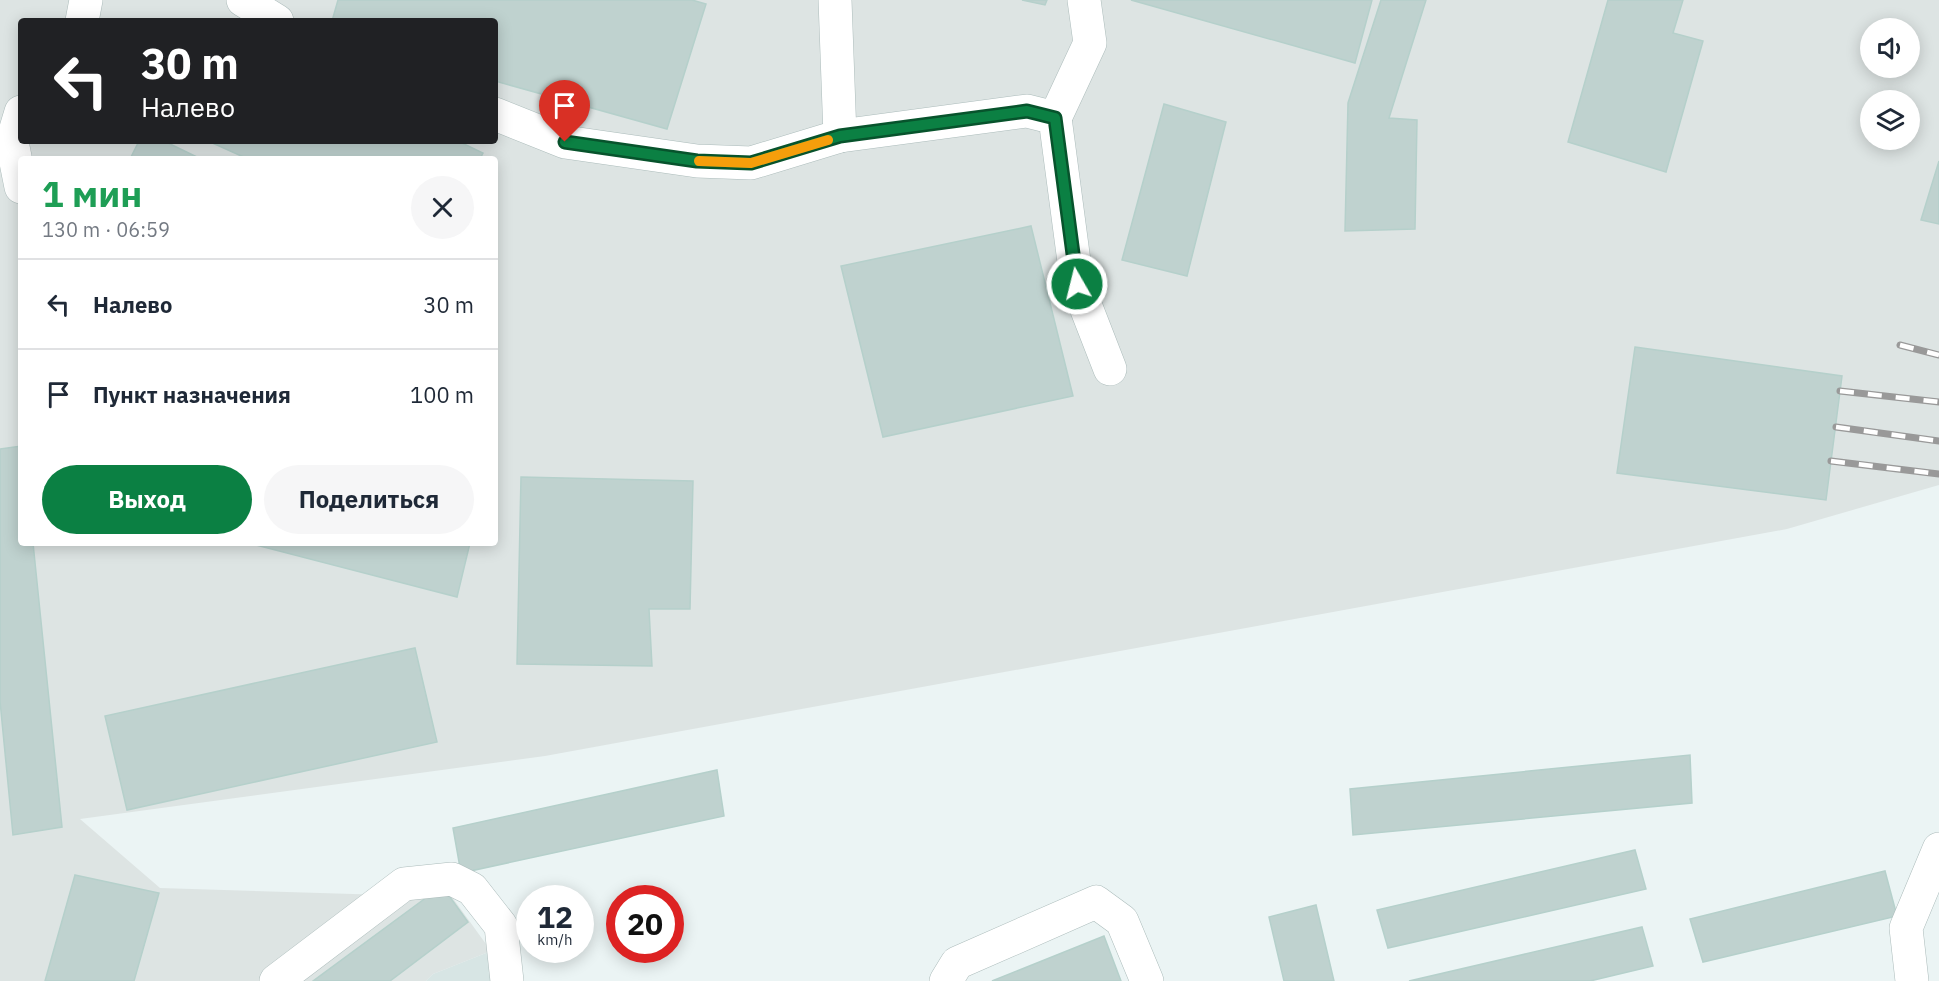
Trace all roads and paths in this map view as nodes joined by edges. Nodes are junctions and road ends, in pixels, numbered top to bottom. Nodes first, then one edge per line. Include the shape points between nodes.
1 (86, 0) edge
2 (243, 0) edge
3 (836, 0) edge
4 (1084, 0) edge
5 (83, 18) edge
6 (272, 18) edge
7 (498, 115) edge
8 (1055, 118) junction
9 (18, 122) edge
10 (840, 136) junction
11 (18, 173) edge
12 (1110, 369) dead end
13 (1939, 849) edge
14 (276, 981) edge
15 (507, 981) edge
16 (946, 981) edge
17 (1148, 981) edge
18 (1912, 981) edge

1 - 5 lane
2 - 6 lane
3 - 10 lane
4 - 8 lane via 1090,43
7 - 10 lane via 565,142 697,161 751,163
8 - 10 lane via 1027,111
8 - 12 lane via 1077,284
9 - 11 lane via 12,142
13 - 18 lane via 1906,928
14 - 15 lane via 404,884 452,879 472,889 501,926
16 - 17 lane via 957,963 1096,902 1122,921

